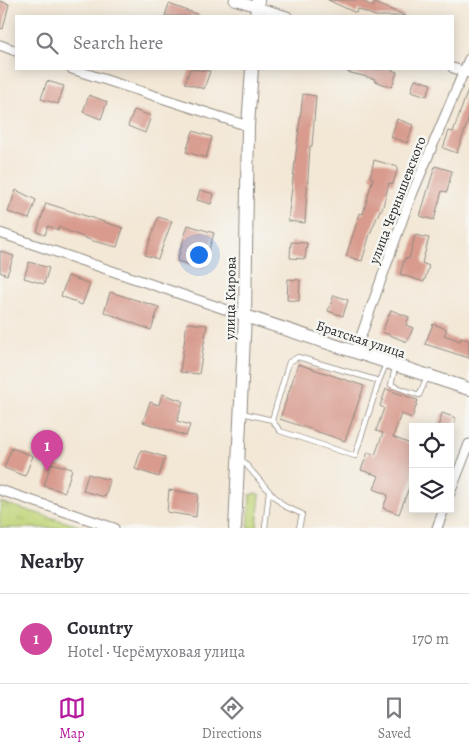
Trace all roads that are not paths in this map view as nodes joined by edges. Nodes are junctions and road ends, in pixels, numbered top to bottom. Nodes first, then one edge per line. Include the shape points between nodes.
1 (234, 0) edge
2 (257, 8) edge
3 (283, 15) edge
4 (0, 45) edge
5 (15, 51) edge
6 (469, 58) edge
7 (454, 68) edge
8 (75, 70) edge
9 (252, 70) edge
10 (467, 72) edge
11 (248, 126) junction
12 (0, 233) edge
13 (245, 316) junction
14 (355, 353) junction
15 (391, 365) junction
16 (426, 377) junction
17 (379, 381) junction
18 (469, 389) edge
19 (240, 413) junction
20 (272, 420) junction
21 (469, 444) edge
22 (238, 456) junction
23 (454, 483) edge
24 (0, 490) edge
25 (269, 491) junction
26 (443, 513) edge
27 (114, 528) edge
28 (235, 528) edge
29 (265, 528) edge
30 (299, 528) edge
31 (437, 528) edge

1 - 2 street
2 - 3 street
4 - 5 street
6 - 10 street, улица Чернышевского
7 - 10 street
8 - 11 street
9 - 11 main road, улица Кирова
10 - 14 street, улица Чернышевского via 408,204
11 - 13 main road, улица Кирова
12 - 13 street
13 - 14 main road, Братская улица
13 - 19 main road, улица Кирова
14 - 15 main road, Братская улица
15 - 16 main road, Братская улица
15 - 16 lane via 391,385 419,395
15 - 17 lane
16 - 18 main road, Братская улица
17 - 20 lane via 298,357 289,362
17 - 20 lane via 355,456 280,431
19 - 20 lane
19 - 22 main road, улица Кирова
21 - 23 street
22 - 25 lane
22 - 28 main road, улица Кирова
24 - 27 street
25 - 29 lane
25 - 30 lane via 284,506 302,514
26 - 31 street

